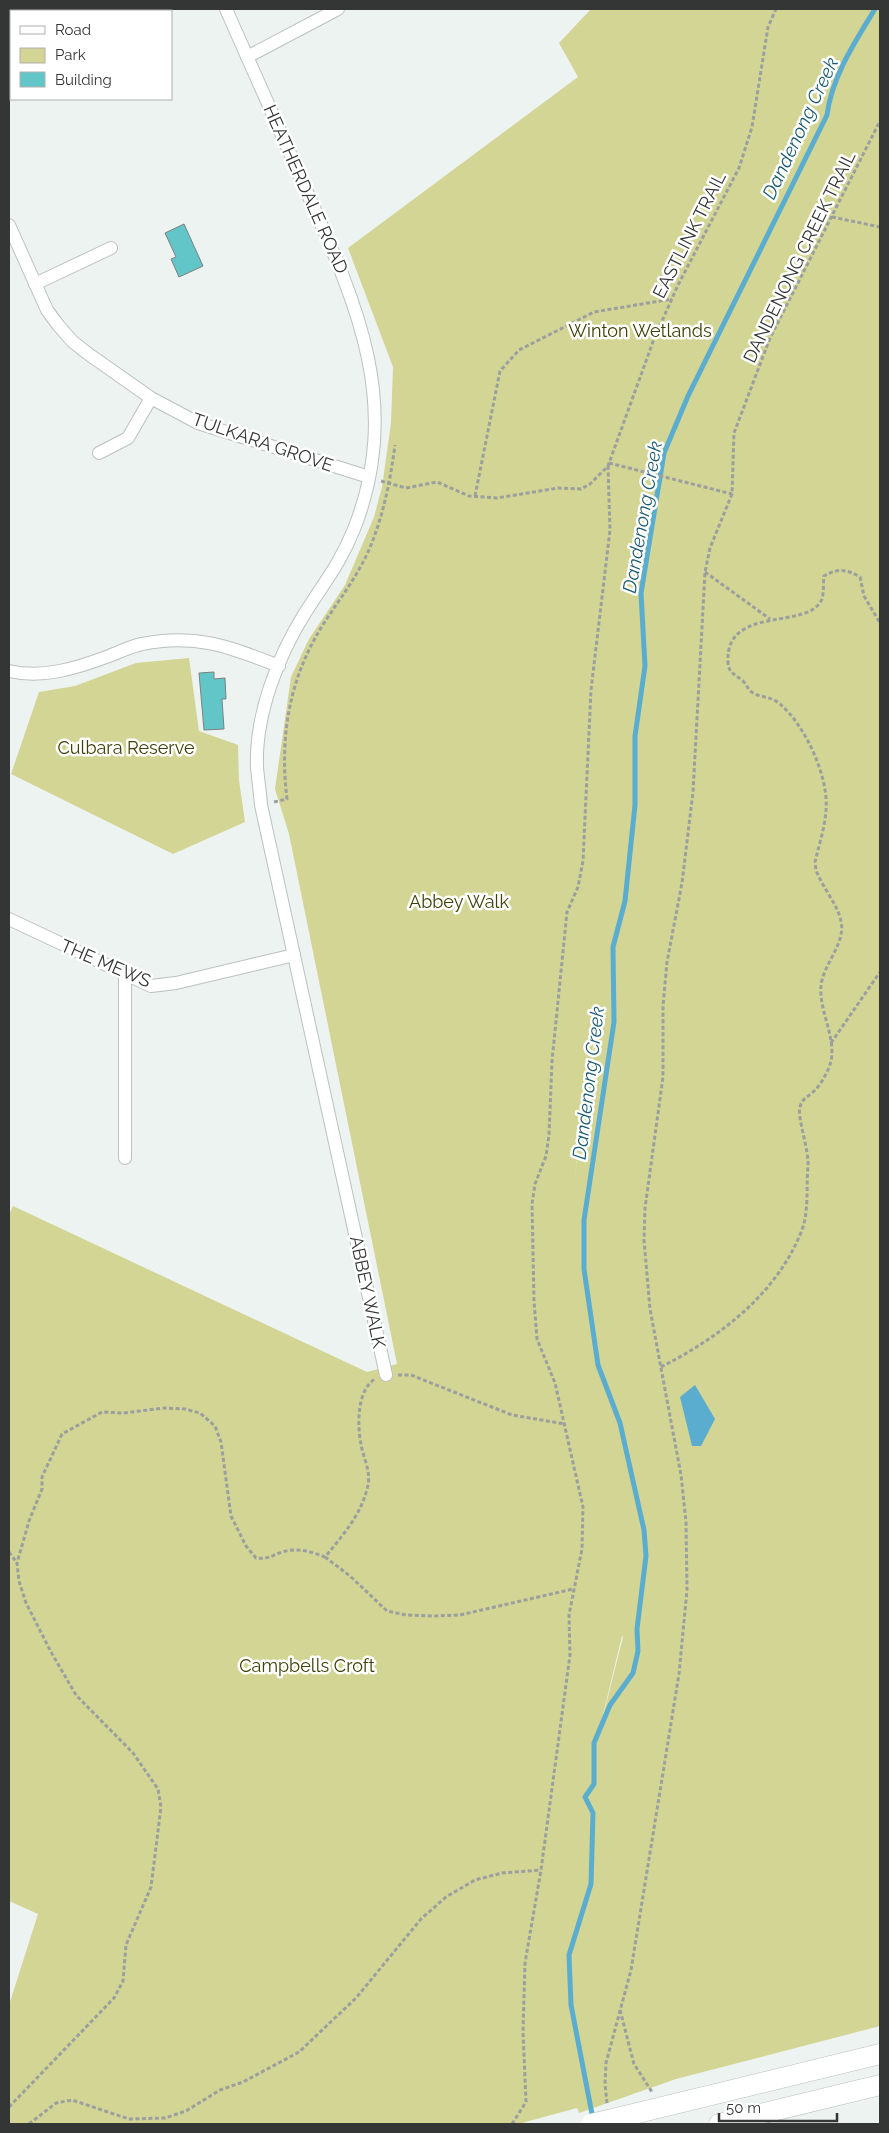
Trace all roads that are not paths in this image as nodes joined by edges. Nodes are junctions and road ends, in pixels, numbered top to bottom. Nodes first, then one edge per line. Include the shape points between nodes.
1 (226, 9) edge
2 (338, 9) edge
3 (247, 56) junction
4 (9, 225) edge
5 (111, 248) dead end
6 (35, 284) junction
7 (371, 374) joint
8 (151, 398) junction
9 (99, 453) dead end
10 (369, 477) junction
11 (279, 666) junction
12 (9, 671) edge
13 (9, 919) edge
14 (294, 955) junction
15 (125, 974) junction
16 (125, 1158) dead end
17 (386, 1375) road end
18 (880, 2054) edge
19 (880, 2085) edge
20 (591, 2124) edge
21 (719, 2124) edge

1 - 3 street, HEATHERDALE ROAD
2 - 3 street
3 - 7 street, HEATHERDALE ROAD via 346,280 365,337
4 - 6 street, TULKARA GROVE
5 - 6 street
6 - 8 street, TULKARA GROVE via 47,310 72,341
7 - 10 street, ABBEY WALK via 374,434
8 - 9 street via 128,438
8 - 10 street, TULKARA GROVE via 198,423
10 - 11 street, ABBEY WALK via 342,558 305,613
11 - 12 street via 229,646 184,639 140,644 63,672
11 - 14 street, ABBEY WALK via 260,731 257,765 261,805
13 - 15 street, THE MEWS
14 - 15 street, THE MEWS via 151,986
14 - 17 street, ABBEY WALK
15 - 16 street
18 - 20 main road, bridge via 662,2108 615,2115
19 - 21 main road

